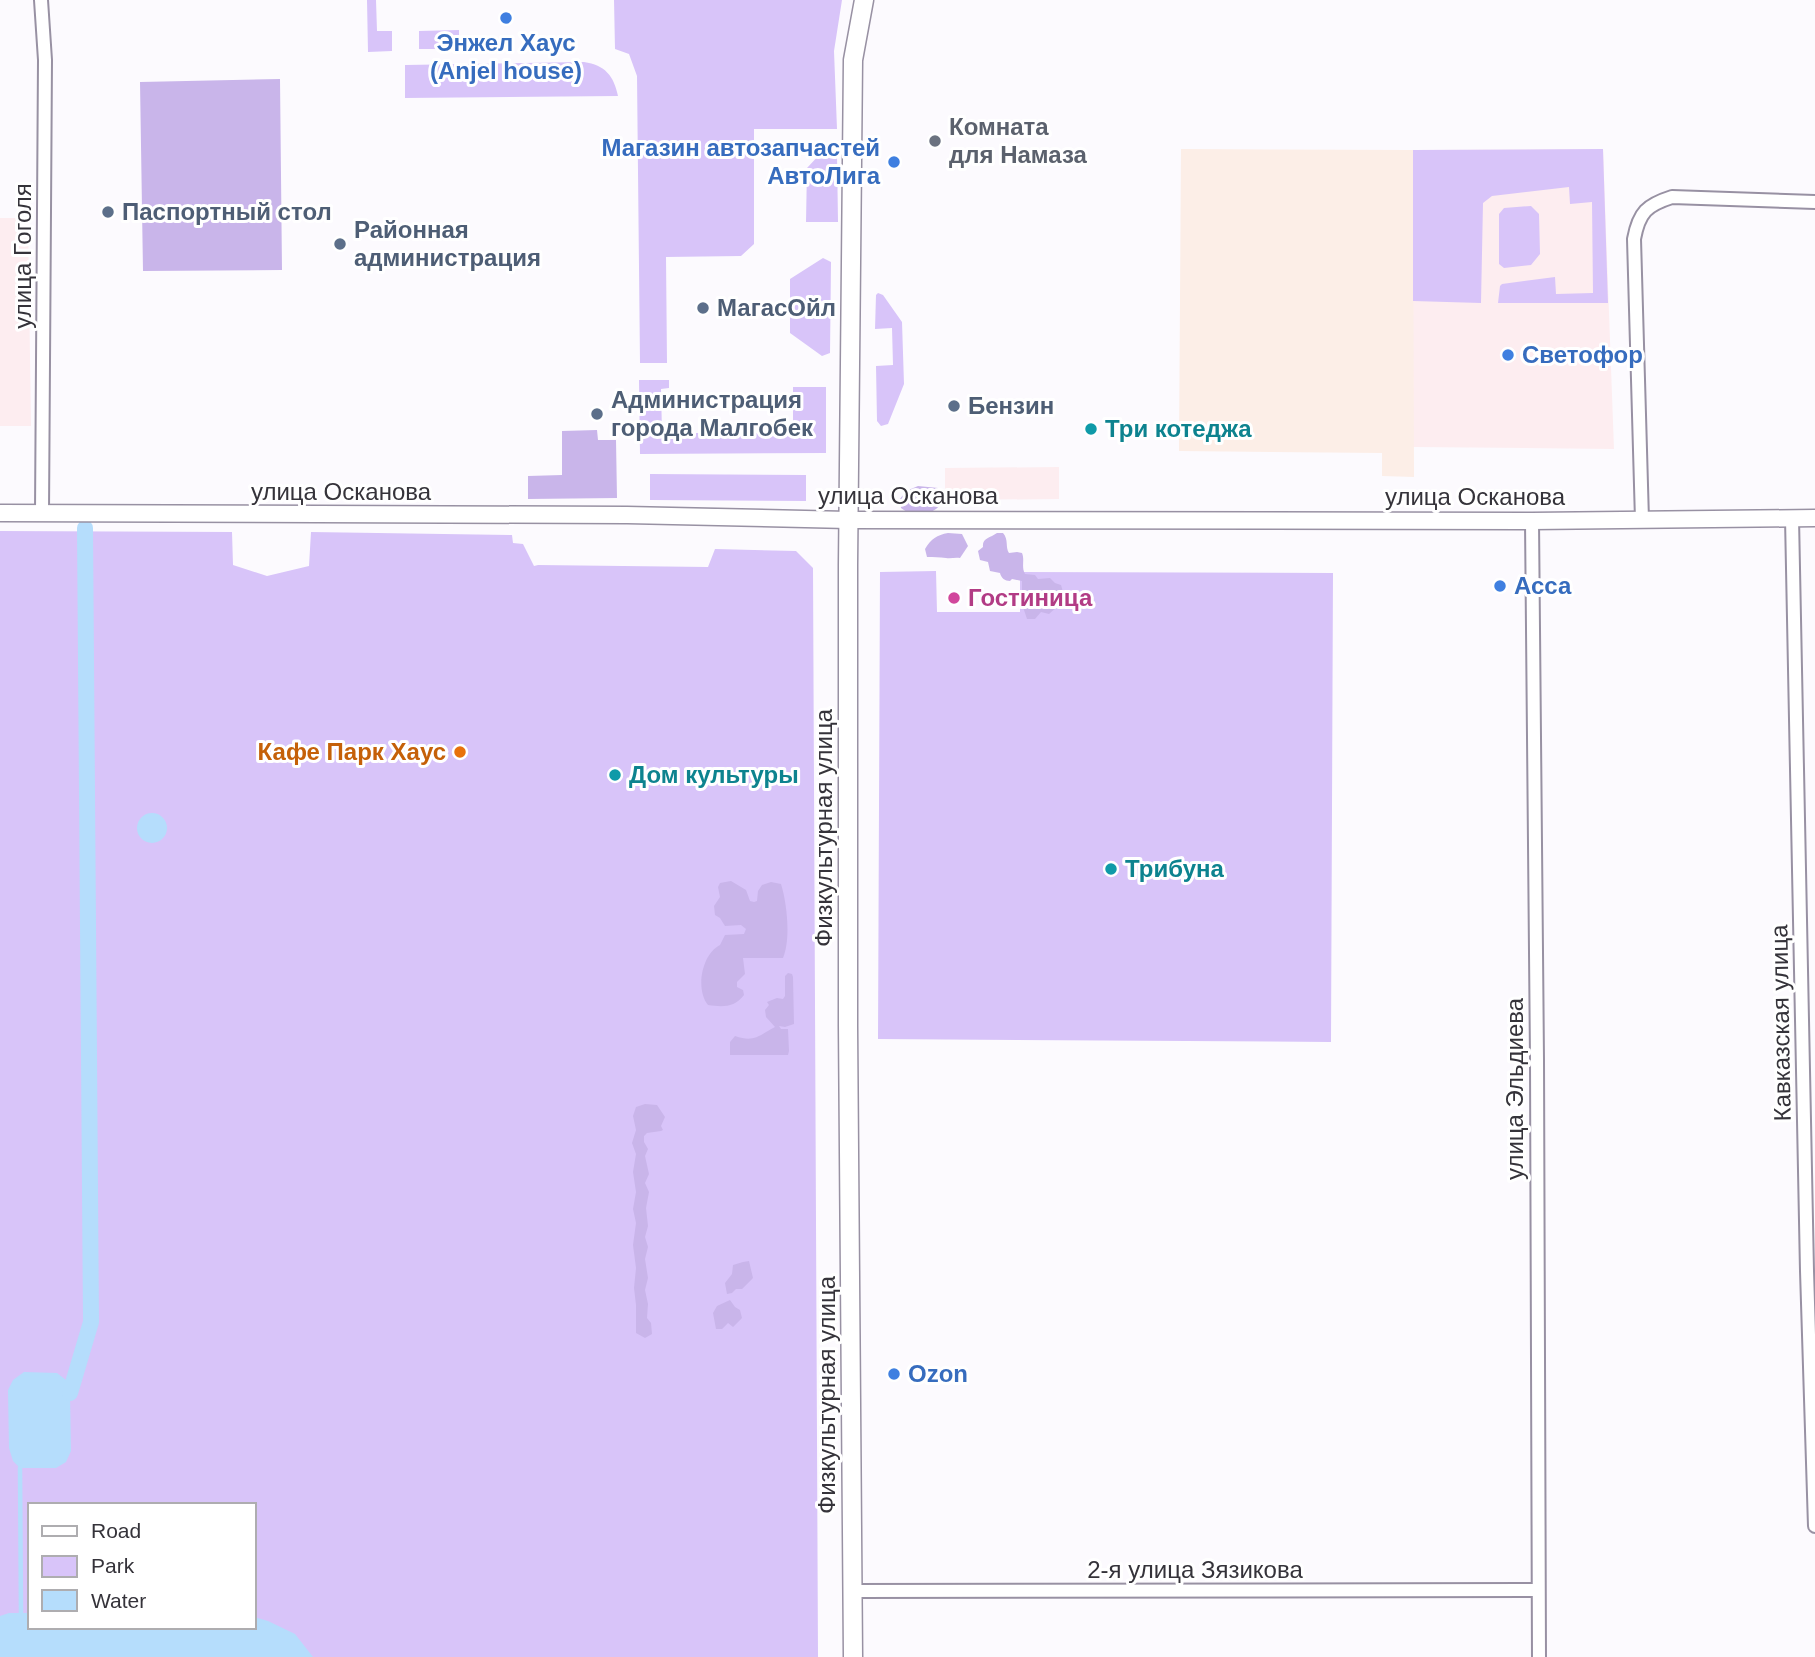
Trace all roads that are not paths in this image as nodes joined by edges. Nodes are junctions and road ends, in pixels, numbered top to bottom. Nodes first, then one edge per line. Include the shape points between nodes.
1 (41, 0) edge
2 (864, 0) edge
3 (1815, 202) edge
4 (0, 513) edge
5 (42, 513) junction
6 (1792, 518) junction
7 (1815, 518) edge
8 (848, 520) junction
9 (1642, 520) junction
10 (1532, 521) junction
11 (1815, 1526) edge
12 (1538, 1590) junction
13 (852, 1591) junction
14 (853, 1657) edge
15 (1539, 1657) edge

1 - 5 street, улица Гоголя via 45,60
2 - 8 main road, Физкультурная улица via 853,60
3 - 9 street via 1672,197 1646,209 1637,222
4 - 5 street, улица Осканова
5 - 8 street, улица Осканова
6 - 7 street, улица Осканова
6 - 9 street, улица Осканова
6 - 11 street, Кавказская улица
8 - 10 street, улица Осканова
8 - 13 main road, Физкультурная улица
9 - 10 street, улица Осканова
10 - 12 street, улица Эльдиева
12 - 13 street, 2-я улица Зязикова
12 - 15 street, улица Эльдиева
13 - 14 main road, Физкультурная улица

